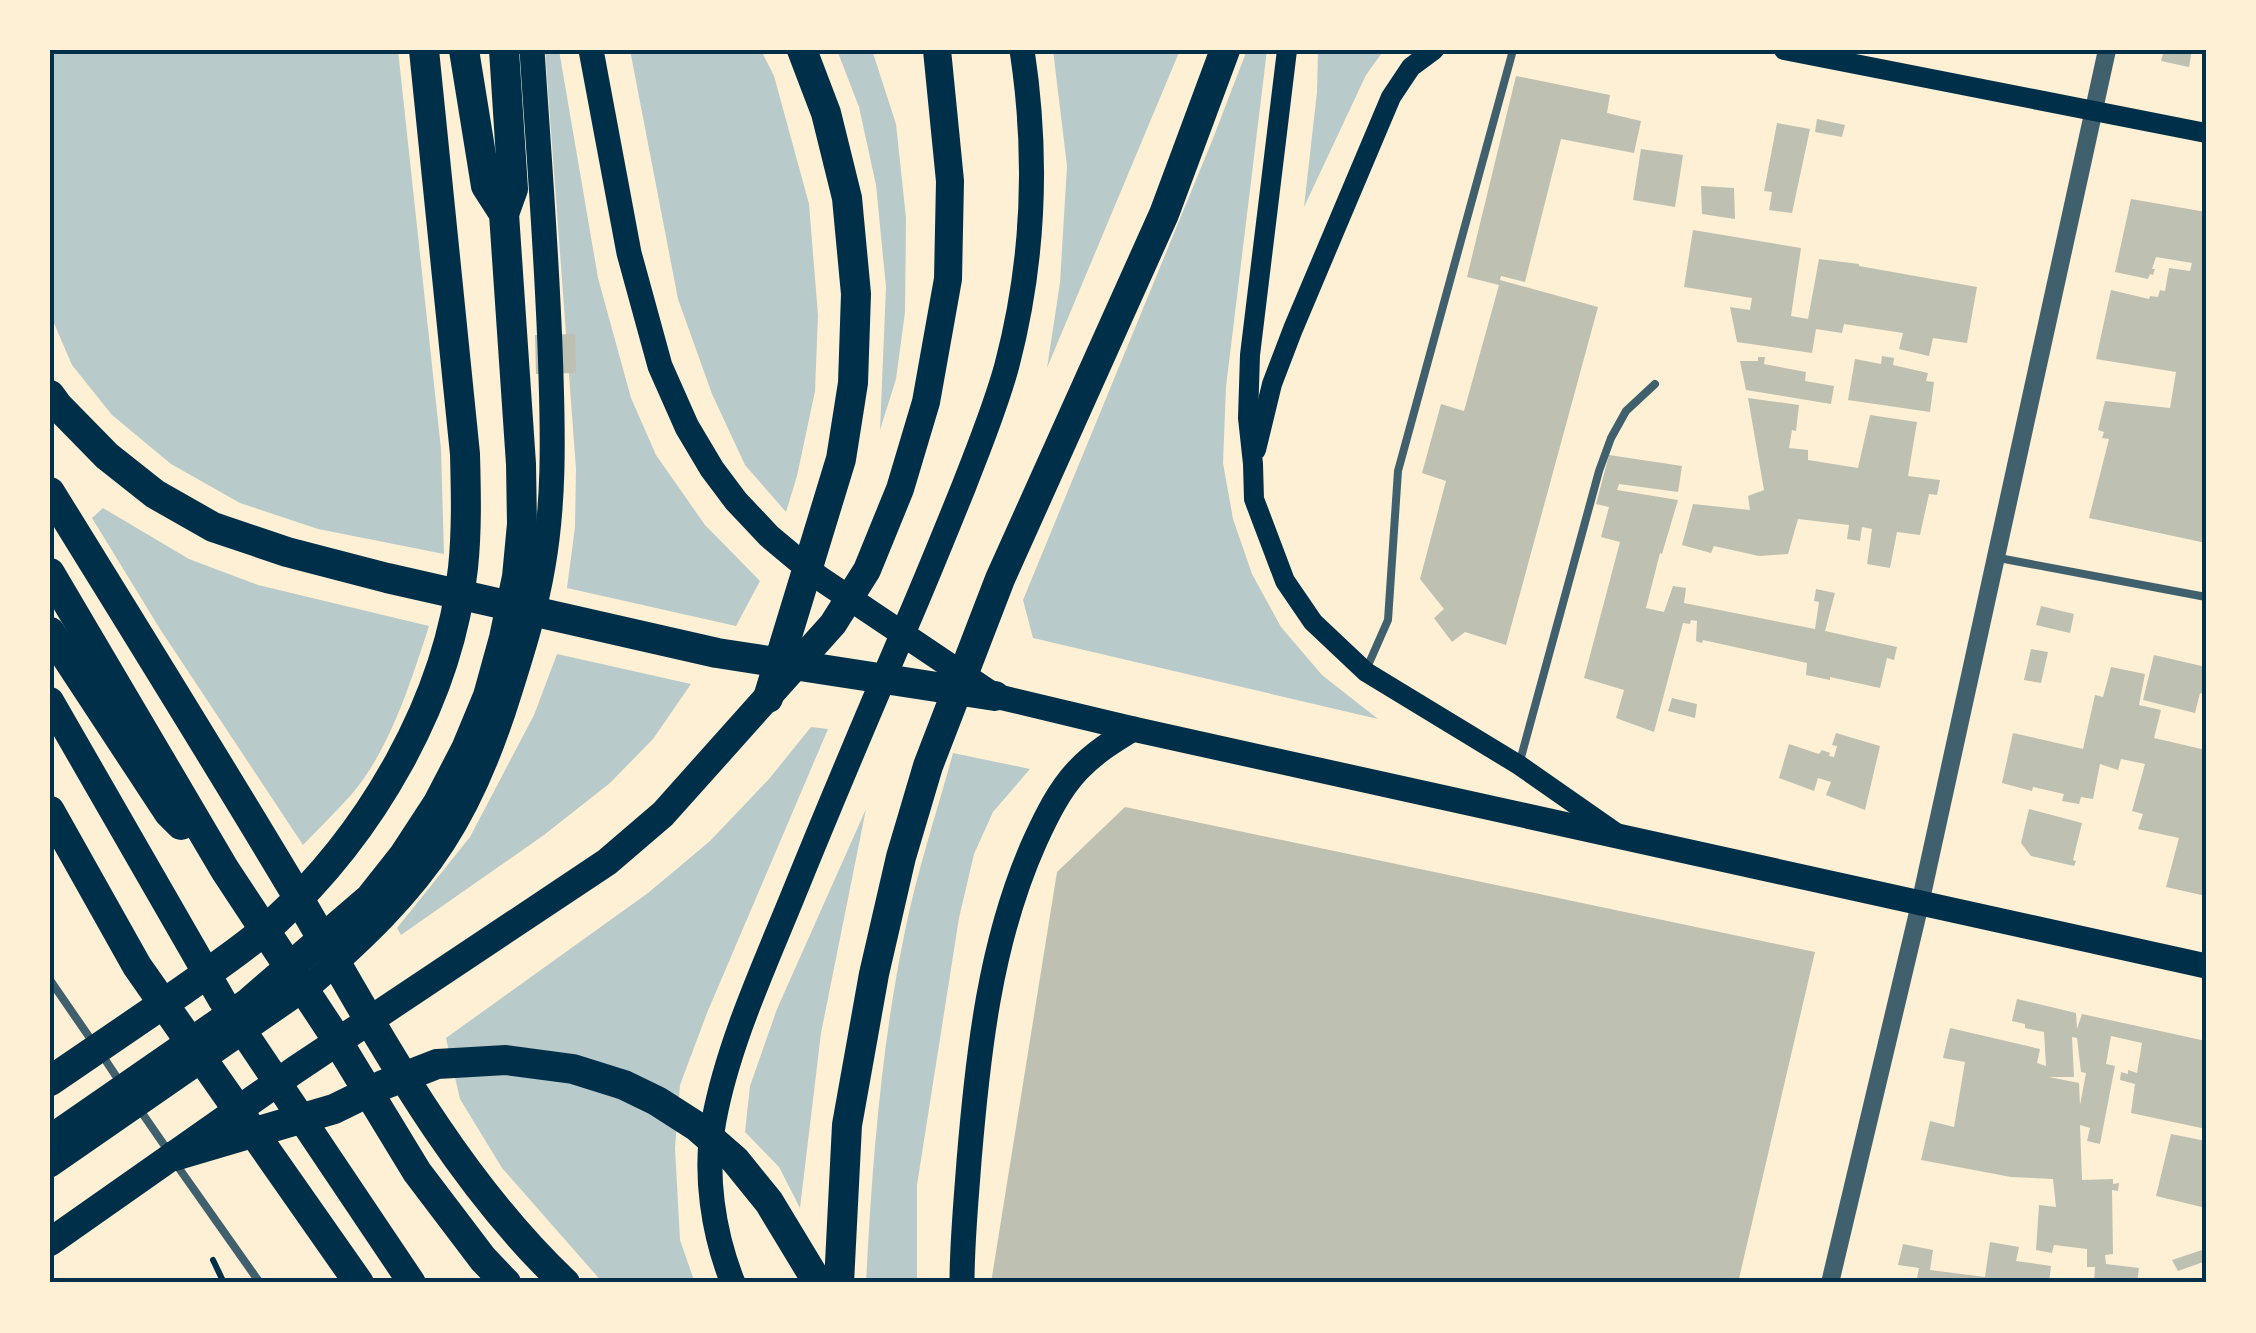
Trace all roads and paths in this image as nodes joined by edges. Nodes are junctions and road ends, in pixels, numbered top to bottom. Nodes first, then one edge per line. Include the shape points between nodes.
1 (424, 50) edge
2 (464, 50) edge
3 (504, 50) edge
4 (532, 50) edge
5 (591, 50) edge
6 (802, 50) edge
7 (937, 50) edge
8 (1022, 50) edge
9 (1225, 50) edge
10 (1287, 50) edge
11 (1434, 50) edge
12 (1513, 50) edge
13 (1784, 50) edge
14 (2107, 50) edge
15 (2094, 110) junction
16 (2206, 133) edge
17 (504, 214) junction
18 (1655, 384) dead end
19 (50, 395) edge
20 (1253, 464) junction
21 (50, 492) edge
22 (1996, 557) junction
23 (50, 573) edge
24 (2206, 596) edge
25 (50, 632) edge
26 (1366, 672) junction
27 (995, 696) junction
28 (768, 698) junction
29 (50, 701) edge
30 (494, 709) junction
31 (1133, 729) junction
32 (1519, 765) junction
33 (50, 811) edge
34 (1622, 836) junction
35 (50, 850) edge
36 (226, 870) junction
37 (1920, 904) junction
38 (345, 936) junction
39 (137, 966) junction
40 (2206, 966) edge
41 (50, 980) edge
42 (50, 1081) edge
43 (50, 1140) edge
44 (174, 1156) junction
45 (50, 1165) edge
46 (50, 1242) edge
47 (260, 1283) edge
48 (359, 1283) edge
49 (412, 1283) edge
50 (506, 1283) edge
51 (565, 1283) edge
52 (733, 1283) edge
53 (818, 1283) edge
54 (839, 1283) edge
55 (962, 1283) edge
56 (1830, 1283) edge

1 - 42 highway via 465,454 463,570 436,678 389,782 274,922
2 - 17 highway via 486,186
3 - 17 highway via 513,189
4 - 30 main road via 553,457 543,566 523,648
5 - 27 main road via 629,253 660,366 712,468 769,536 818,576
6 - 28 highway via 847,198 856,294 854,383 841,460
7 - 28 highway via 950,181 948,279 926,402 867,570 834,624
8 - 52 main road via 1033,165 1023,290 1006,366 931,570 728,1065 709,1176
9 - 54 highway via 1164,214 1000,579 928,766 882,940 847,1126
10 - 20 main road via 1250,355
11 - 20 main road via 1411,67 1383,114 1292,328
12 - 26 lane via 1398,471 1388,620
13 - 15 main road
14 - 15 street
15 - 16 main road
15 - 22 street
17 - 30 highway via 522,524
18 - 32 lane via 1626,411 1605,454
19 - 27 highway via 107,456 155,494 213,527 287,552 717,653
20 - 26 main road via 1254,499 1285,581 1314,622
21 - 51 highway via 420,1103 481,1189
22 - 24 lane
22 - 37 street
23 - 36 highway
25 - 36 highway via 169,813
26 - 32 main road
27 - 31 main road
28 - 44 highway via 664,814 607,862
29 - 49 highway via 222,1000
30 - 38 highway via 413,842
31 - 34 main road
31 - 55 main road via 1077,771 1058,797 1004,924 975,1092
32 - 34 main road
33 - 39 highway
34 - 37 main road
35 - 39 highway
36 - 50 highway via 417,1172
37 - 40 main road
37 - 56 street
38 - 43 highway
38 - 45 main road via 314,982
39 - 48 highway
41 - 47 lane
44 - 46 highway
44 - 53 highway via 334,1109 437,1064 506,1060 572,1069 624,1084 696,1126 768,1202

